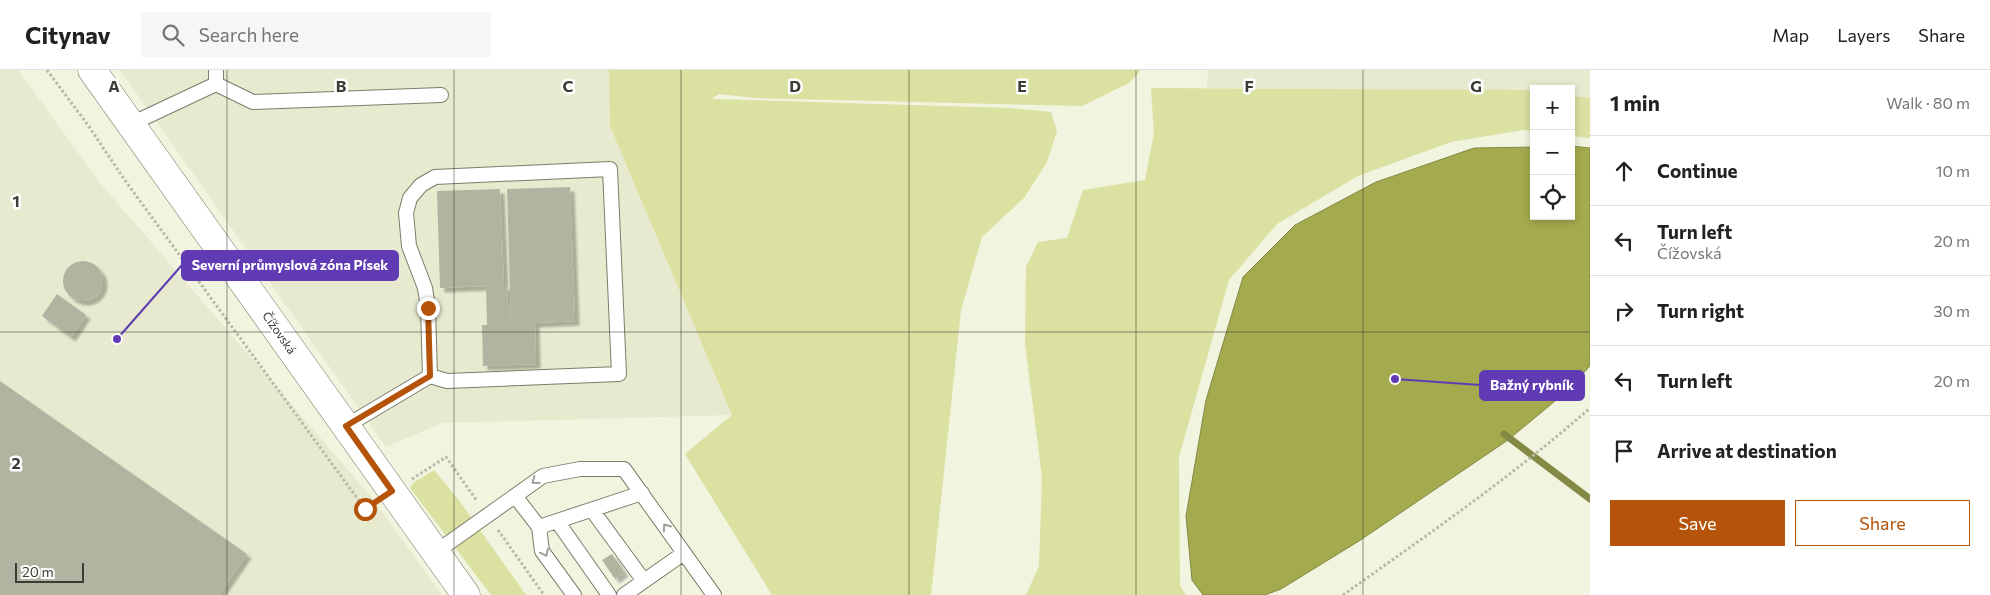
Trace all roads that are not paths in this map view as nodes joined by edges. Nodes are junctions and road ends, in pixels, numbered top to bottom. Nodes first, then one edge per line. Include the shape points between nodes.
1 (92, 70) edge
2 (216, 70) edge
3 (216, 84) junction
4 (442, 95) dead end
5 (131, 124) junction
6 (430, 376) junction
7 (346, 426) junction
8 (642, 493) junction
9 (515, 496) junction
10 (592, 510) junction
11 (557, 521) junction
12 (539, 527) junction
13 (436, 552) junction
14 (684, 553) junction
15 (644, 581) junction
16 (466, 595) edge
17 (574, 595) edge
18 (609, 595) edge
19 (624, 595) edge
20 (714, 595) edge

1 - 5 street, Čížovská
2 - 3 lane
3 - 4 lane via 253,102
3 - 5 lane
5 - 7 street, Čížovská
6 - 6 lane via 428,308 409,246 406,214 410,198 421,185 436,177 610,169 619,374 447,381
6 - 7 lane
7 - 13 street, Čížovská
8 -> 9 lane via 624,469 580,469 543,476
8 - 10 lane
14 -> 8 lane
9 - 12 lane
9 - 13 lane
10 - 11 lane
10 - 15 lane
11 - 12 lane
11 - 18 lane
12 -> 17 lane via 542,551
13 - 16 street, Čížovská
14 - 15 lane
14 - 20 lane
15 - 19 lane

